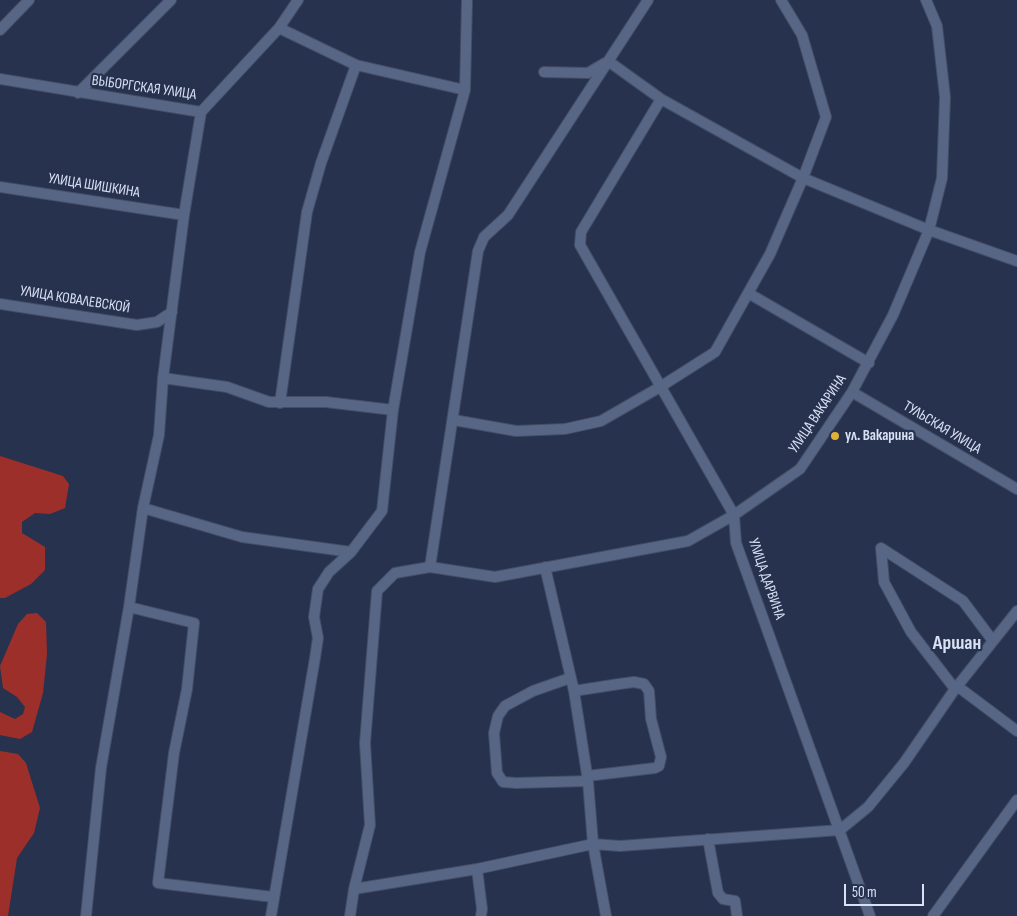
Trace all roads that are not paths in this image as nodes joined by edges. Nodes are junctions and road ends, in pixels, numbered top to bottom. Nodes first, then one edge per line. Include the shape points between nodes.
1 (29, 0) edge
2 (171, 0) edge
3 (466, 0) edge
4 (648, 0) edge
5 (781, 0) edge
6 (926, 0) edge
7 (296, 1) edge
8 (279, 28) junction
9 (0, 30) edge
10 (608, 61) junction
11 (356, 65) junction
12 (544, 72) dead end
13 (0, 79) edge
14 (465, 90) junction
15 (78, 93) junction
16 (660, 99) junction
17 (201, 112) junction
18 (804, 178) junction
19 (0, 188) edge
20 (184, 215) junction
21 (929, 230) junction
22 (1017, 261) edge
23 (748, 293) junction
24 (0, 304) edge
25 (172, 312) junction
26 (869, 364) junction
27 (163, 378) junction
28 (660, 387) junction
29 (852, 392) junction
30 (280, 403) junction
31 (393, 410) junction
32 (454, 420) junction
33 (1017, 489) edge
34 (143, 508) junction
35 (734, 515) junction
36 (351, 552) junction
37 (430, 567) junction
38 (545, 567) junction
39 (129, 607) junction
40 (1017, 610) edge
41 (992, 641) junction
42 (570, 678) junction
43 (956, 687) junction
44 (574, 691) junction
45 (1017, 731) edge
46 (588, 778) junction
47 (1017, 800) edge
48 (840, 830) junction
49 (708, 839) junction
50 (593, 844) junction
51 (477, 869) junction
52 (354, 889) junction
53 (273, 897) junction
54 (86, 916) edge
55 (271, 916) edge
56 (350, 916) edge
57 (481, 916) edge
58 (606, 916) edge
59 (737, 916) edge
60 (870, 916) edge
61 (933, 916) edge

1 - 9 street
2 - 15 street
3 - 14 street
4 - 10 street
5 - 18 street via 802,35 826,117
6 - 21 street, УЛИЦА ВАКАРИНА via 937,26 945,97 942,178
7 - 8 street, ВЫБОРГСКАЯ УЛИЦА
8 - 11 street
8 - 17 street, ВЫБОРГСКАЯ УЛИЦА
10 - 12 street via 588,73
10 - 16 street
10 - 32 street via 508,215 484,237 478,251
11 - 14 street
11 - 30 street via 307,212
13 - 15 street, ВЫБОРГСКАЯ УЛИЦА
14 - 31 street via 420,252
15 - 17 street, ВЫБОРГСКАЯ УЛИЦА
16 - 18 street
16 - 28 street, УЛИЦА ДАРВИНА via 581,232 580,245
17 - 20 street
18 - 21 street
18 - 23 street via 770,254
19 - 20 street, УЛИЦА ШИШКИНА
20 - 25 street
21 - 22 street
21 - 26 street, УЛИЦА ВАКАРИНА
23 - 26 street
23 - 28 street via 715,352
24 - 25 street, УЛИЦА КОВАЛЕВСКОЙ via 137,325 157,322
25 - 27 street
26 - 29 street, УЛИЦА ВАКАРИНА
27 - 30 street via 227,387
27 - 34 street via 159,435
28 - 32 street via 600,420 565,429 516,431
28 - 35 street, УЛИЦА ДАРВИНА
29 - 33 street, ТУЛЬСКАЯ УЛИЦА
29 - 35 street, УЛИЦА ВАКАРИНА via 800,469
30 - 31 street via 326,402
31 - 36 street via 382,511
32 - 37 street
34 - 36 street via 242,537
34 - 39 street
35 - 38 street, УЛИЦА ВАКАРИНА via 688,541
35 - 48 street, УЛИЦА ДАРВИНА via 736,543
36 - 53 street via 329,572 318,589 314,617 318,638
37 - 38 street, УЛИЦА ВАКАРИНА via 496,577
37 - 52 street, УЛИЦА ВАКАРИНА via 395,573 377,591 365,743 370,824
38 - 42 street
39 - 53 street via 194,623 158,883
39 - 54 street via 101,768
40 - 41 street
41 - 43 street
41 - 43 street via 963,601 881,548 884,582 911,632
42 - 44 street
42 - 46 street via 533,691 505,706 498,716 494,733 497,773 503,782 516,783
43 - 45 street
43 - 48 street via 886,785 868,807
44 - 46 street
44 - 46 street via 627,683 644,684 649,691 651,719 661,757 659,766 655,768
46 - 50 street
47 - 61 street
48 - 49 street
48 - 60 street, УЛИЦА ДАРВИНА
49 - 50 street via 620,846
49 - 59 street via 718,893 723,899 735,901
50 - 51 street
50 - 58 street
51 - 52 street
51 - 57 street
52 - 56 street, УЛИЦА ВАКАРИНА
53 - 55 street

